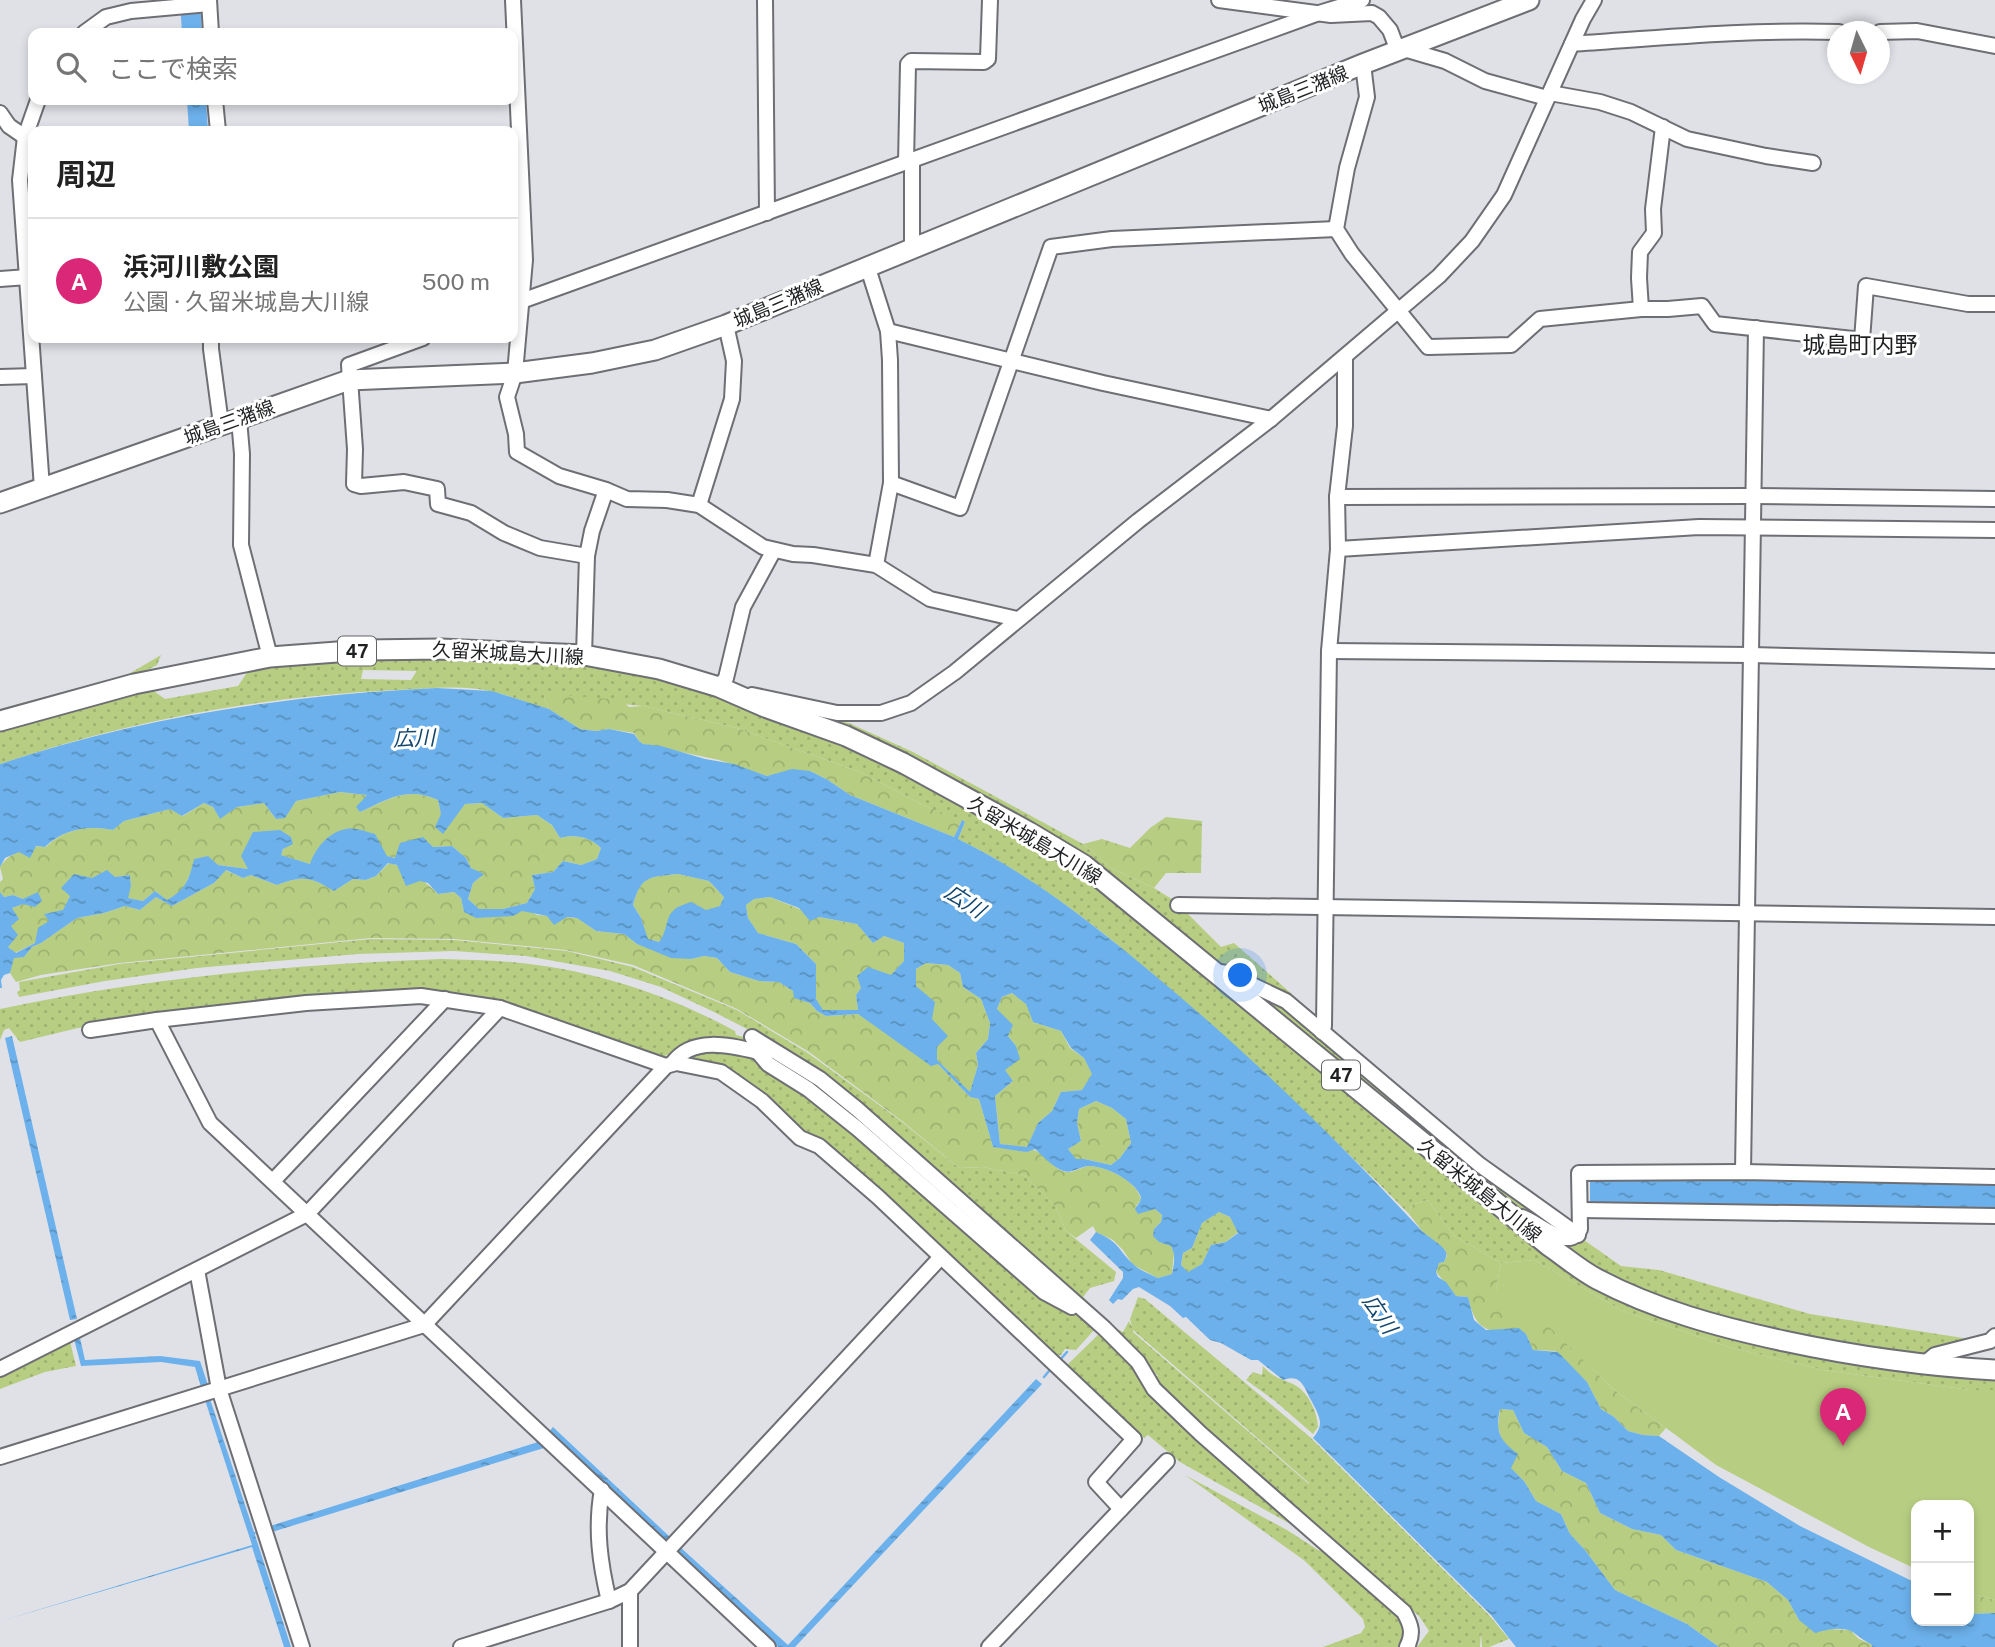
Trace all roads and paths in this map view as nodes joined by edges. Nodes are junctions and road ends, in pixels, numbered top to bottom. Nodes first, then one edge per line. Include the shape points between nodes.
1 (513, 0) edge
2 (765, 0) edge
3 (990, 0) edge
4 (1219, 0) edge
5 (1362, 0) edge
6 (1530, 0) edge
7 (1594, 0) edge
8 (209, 2) edge
9 (1319, 13) junction
10 (91, 28) edge
11 (211, 28) edge
12 (514, 28) edge
13 (1827, 32) edge
14 (1890, 32) edge
15 (1572, 44) junction
16 (1995, 46) edge
17 (1401, 50) junction
18 (1363, 64) junction
19 (1549, 96) junction
20 (36, 105) edge
21 (215, 105) edge
22 (518, 105) edge
23 (0, 113) edge
24 (29, 126) edge
25 (218, 126) edge
26 (1663, 127) junction
27 (28, 128) edge
28 (25, 137) junction
29 (909, 162) junction
30 (1814, 163) dead end
31 (767, 213) junction
32 (1336, 229) junction
33 (912, 247) junction
34 (867, 265) junction
35 (0, 279) edge
36 (28, 279) joint
37 (518, 303) edge
38 (1995, 304) edge
39 (1641, 309) junction
40 (1398, 310) junction
41 (726, 325) junction
42 (1756, 328) junction
43 (888, 331) junction
44 (32, 343) edge
45 (211, 343) edge
46 (409, 343) edge
47 (516, 343) edge
48 (1345, 357) junction
49 (1011, 361) junction
50 (515, 373) junction
51 (34, 376) junction
52 (0, 377) edge
53 (349, 380) junction
54 (1271, 419) junction
55 (230, 422) junction
56 (891, 483) junction
57 (42, 488) junction
58 (606, 490) junction
59 (1337, 498) junction
60 (1753, 498) junction
61 (1995, 499) edge
62 (0, 503) edge
63 (699, 505) junction
64 (1753, 526) junction
65 (1995, 530) edge
66 (1338, 549) junction
67 (774, 550) junction
68 (587, 556) junction
69 (876, 565) junction
70 (1017, 619) junction
71 (1329, 651) junction
72 (584, 655) junction
73 (1751, 655) junction
74 (270, 657) junction
75 (1995, 660) edge
76 (719, 687) junction
77 (0, 721) edge
78 (1178, 905) dead end
79 (1326, 907) junction
80 (1749, 913) junction
81 (1995, 917) edge
82 (1215, 972) junction
83 (445, 999) junction
84 (500, 1008) junction
85 (157, 1020) junction
86 (90, 1030) dead end
87 (1322, 1032) junction
88 (669, 1065) junction
89 (1743, 1172) junction
90 (1995, 1177) edge
91 (273, 1181) junction
92 (1581, 1210) junction
93 (307, 1214) junction
94 (1510, 1214) junction
95 (1995, 1216) edge
96 (1577, 1235) junction
97 (940, 1258) junction
98 (197, 1270) junction
99 (424, 1325) junction
100 (1995, 1336) edge
101 (1923, 1365) junction
102 (0, 1370) edge
103 (1995, 1370) edge
104 (219, 1389) junction
105 (0, 1457) edge
106 (1167, 1461) dead end
107 (602, 1490) junction
108 (1121, 1509) junction
109 (667, 1552) junction
110 (630, 1591) junction
111 (610, 1601) junction
112 (302, 1647) edge
113 (461, 1647) edge
114 (630, 1647) edge
115 (768, 1647) edge
116 (989, 1647) edge
117 (1407, 1647) edge

1 - 12 street
2 - 31 street
3 - 29 street via 988,59 908,64
4 - 9 street
5 - 9 street
6 - 17 main road, 城島三潴線
7 - 15 street
8 - 10 street via 106,17
8 - 11 street
9 - 17 street via 1372,13 1390,30
9 - 29 street
13 - 15 street
14 - 16 street via 1917,31
15 - 19 street
17 - 18 main road, 城島三潴線
17 - 19 street via 1445,61 1485,81
18 - 32 street via 1367,97
18 - 33 main road, 城島三潴線
19 - 26 street via 1611,105
19 - 40 street via 1489,219 1458,257
20 - 24 street
21 - 25 street
22 - 37 street via 525,260
23 - 28 street
26 - 30 street via 1687,139
26 - 39 street via 1654,233 1640,252
27 - 28 street
28 - 36 street via 20,180
29 - 31 street
29 - 33 street
31 - 37 street
32 - 40 street
32 - 49 street via 1112,239 1051,247
33 - 34 main road, 城島三潴線
34 - 41 main road, 城島三潴線
34 - 43 street
35 - 36 street
38 - 42 street via 1968,304 1866,286 1862,340
39 - 40 street via 1540,318 1511,345 1428,347
39 - 42 street via 1702,306 1716,324
40 - 48 street
41 - 50 main road, 城島三潴線 via 655,350
41 - 63 street via 734,361 732,399
42 - 60 street
43 - 49 street
43 - 56 street
44 - 51 street
45 - 55 street
46 - 53 street via 349,365
47 - 50 street
48 - 54 street
48 - 59 street via 1345,426
49 - 54 street
49 - 56 street via 960,508
50 - 53 main road, 城島三潴線
50 - 58 street via 507,397 517,452 559,476
51 - 52 street
51 - 57 street
53 - 55 main road, 城島三潴線
53 - 68 street via 354,484 404,482 437,489 438,504 471,513 540,548
54 - 70 street
55 - 57 main road, 城島三潴線
55 - 74 street via 242,454 242,545
56 - 69 street
57 - 62 main road, 城島三潴線
58 - 63 street via 627,499
58 - 68 street
59 - 60 street
59 - 66 street
60 - 61 street
60 - 64 street
63 - 67 street via 747,539
64 - 65 street
64 - 66 street
64 - 73 street
66 - 71 street
67 - 69 street
67 - 76 street via 743,607 726,678
68 - 72 street
69 - 70 street via 930,599
70 - 76 street via 911,703 881,713 837,713
71 - 73 street
71 - 79 street
72 - 74 main road, 久留米城島大川線 / 47 via 441,649
72 - 76 main road, 久留米城島大川線 / 47 via 659,669
73 - 75 street
73 - 80 street
74 - 77 main road, 久留米城島大川線 / 47 via 134,684
76 - 82 main road, 久留米城島大川線 / 47 via 846,736 1029,831 1084,865
78 - 79 street
79 - 80 street
79 - 87 street
80 - 81 street
80 - 89 street
82 - 87 street via 1227,973 1286,1001
82 - 94 main road, 久留米城島大川線 / 47
83 - 84 street
83 - 85 street via 421,996 306,1003
83 - 91 street
84 - 88 street
84 - 93 street
85 - 86 street
85 - 91 street via 210,1123
87 - 96 street via 1480,1166
88 - 97 street via 721,1072 762,1101 800,1138 819,1146 878,1197
88 - 99 street
88 - 117 street via 678,1054 695,1047 733,1046 758,1052 752,1037 820,1079 1104,1328 1138,1362 1154,1389 1201,1434 1404,1612 1411,1623
89 - 90 street
89 - 92 street via 1579,1172
91 - 93 street
92 - 95 street
92 - 96 street
93 - 98 street
93 - 99 street
94 - 96 street via 1527,1218 1563,1239
94 - 101 main road, 久留米城島大川線 / 47 via 1595,1278 1653,1305 1738,1331 1850,1356
97 - 108 street via 1134,1439 1096,1482
97 - 109 street
98 - 102 street
98 - 104 street
99 - 104 street
99 - 107 street
100 - 101 street via 1935,1355
101 - 103 main road, 久留米城島大川線 / 47
104 - 105 street
104 - 112 street
106 - 108 street
107 - 109 street
107 - 111 street via 598,1531
108 - 116 street
109 - 110 street
109 - 115 street
110 - 111 street
110 - 114 street
111 - 113 street

